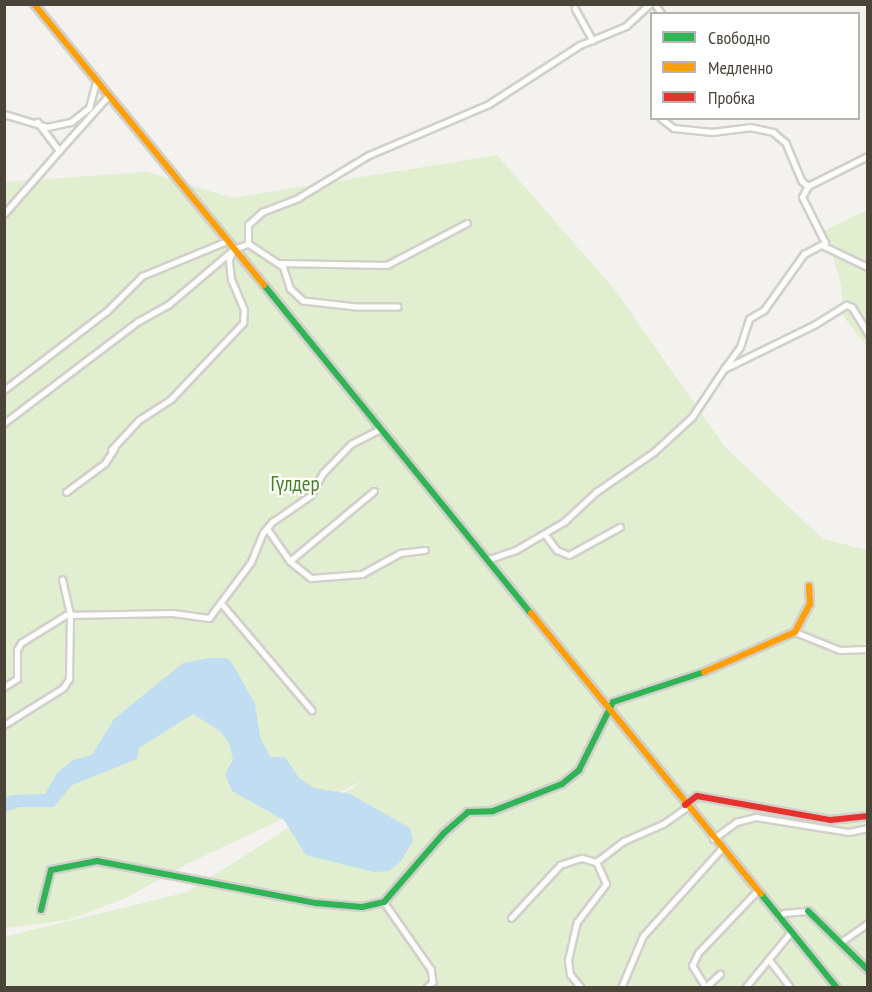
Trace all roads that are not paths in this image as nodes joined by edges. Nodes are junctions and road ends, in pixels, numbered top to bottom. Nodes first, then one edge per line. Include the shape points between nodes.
1 (34, 4) edge
2 (655, 5) edge
3 (575, 8) dead end
4 (593, 40) junction
5 (96, 81) junction
6 (108, 96) junction
7 (4, 114) edge
8 (664, 120) edge
9 (37, 122) junction
10 (59, 151) junction
11 (867, 156) edge
12 (808, 186) junction
13 (4, 214) edge
14 (467, 223) dead end
15 (227, 241) junction
16 (248, 244) junction
17 (822, 245) junction
18 (234, 249) junction
19 (279, 263) junction
20 (867, 267) edge
21 (398, 307) dead end
22 (867, 333) edge
23 (724, 369) junction
24 (4, 390) edge
25 (4, 423) edge
26 (383, 428) junction
27 (374, 491) dead end
28 (66, 492) dead end
29 (620, 527) dead end
30 (267, 528) junction
31 (545, 534) junction
32 (425, 550) dead end
33 (290, 561) junction
34 (488, 561) junction
35 (62, 580) dead end
36 (809, 586) dead end
37 (222, 604) junction
38 (70, 614) junction
39 (795, 632) junction
40 (867, 650) edge
41 (4, 687) edge
42 (607, 708) junction
43 (312, 710) dead end
44 (4, 725) edge
45 (686, 806) junction
46 (867, 816) edge
47 (867, 828) edge
48 (714, 839) junction
49 (721, 849) junction
50 (596, 862) junction
51 (758, 891) junction
52 (384, 902) junction
53 (41, 910) dead end
54 (808, 911) joint
55 (511, 918) dead end
56 (778, 918) junction
57 (867, 923) edge
58 (791, 932) junction
59 (841, 942) junction
60 (769, 959) junction
61 (867, 970) edge
62 (720, 974) dead end
63 (427, 987) edge
64 (581, 987) edge
65 (621, 987) edge
66 (706, 987) edge
67 (745, 987) edge
68 (791, 987) edge
69 (837, 987) edge

1 - 5 main road
2 - 4 street via 626,26
3 - 4 street
4 - 16 street via 489,104 385,147 298,198 262,212 245,231
5 - 6 main road
5 - 9 street via 89,108 81,116 58,126 46,127
6 - 10 street
6 - 15 main road
7 - 9 street
8 - 12 street via 674,128 711,132 750,127 773,132 786,143 802,182
9 - 10 street
10 - 13 street
11 - 12 street
12 - 17 street via 802,197 825,243
14 - 19 street via 387,265
15 - 18 main road
15 - 24 street via 142,276 106,311
16 - 18 street
16 - 19 street
17 - 20 street
17 - 23 street via 804,254 764,310 749,319 740,347
18 - 25 street via 168,305 137,322
18 - 26 main road
18 - 28 street via 229,260 231,280 244,310 243,323 171,399 139,420 113,448 105,463
19 - 21 street via 290,289 312,304
22 - 23 street via 852,307 846,305 814,326
23 - 31 street via 683,427
26 - 30 street via 351,444 323,473 310,496 282,513
26 - 34 main road
27 - 33 street
29 - 31 street via 568,555 557,550
30 - 33 street
30 - 37 street via 251,562
31 - 34 street
32 - 33 street via 400,553 362,574 317,578 301,572
34 - 42 main road
35 - 38 street
36 - 39 main road via 810,604
37 - 38 street via 217,613 202,619 172,613
37 - 43 street
38 - 41 street via 21,643 17,650 17,679
38 - 44 street via 67,684
39 - 40 street via 840,650
39 - 42 main road via 679,683 617,699
42 - 45 main road
42 - 52 main road via 579,770 562,784 493,811 468,812 444,833
45 - 46 main road via 697,796 831,820
45 - 48 main road
45 - 50 street via 663,824 624,841
47 - 48 street via 849,832 756,817 736,822
48 - 49 main road
49 - 51 main road
49 - 65 street via 644,936
50 - 55 street via 582,858 560,866
50 - 64 street via 606,884 577,922 568,960 570,975
51 - 56 main road
51 - 66 street via 698,952 692,966
52 - 53 main road via 362,908 316,903 98,861 51,870
52 - 63 street via 432,969 433,982
54 - 56 street via 784,913
54 - 59 main road
56 - 58 main road
57 - 59 street
58 - 60 street
58 - 69 main road
59 - 61 main road
60 - 67 street
60 - 68 street
62 - 66 street

